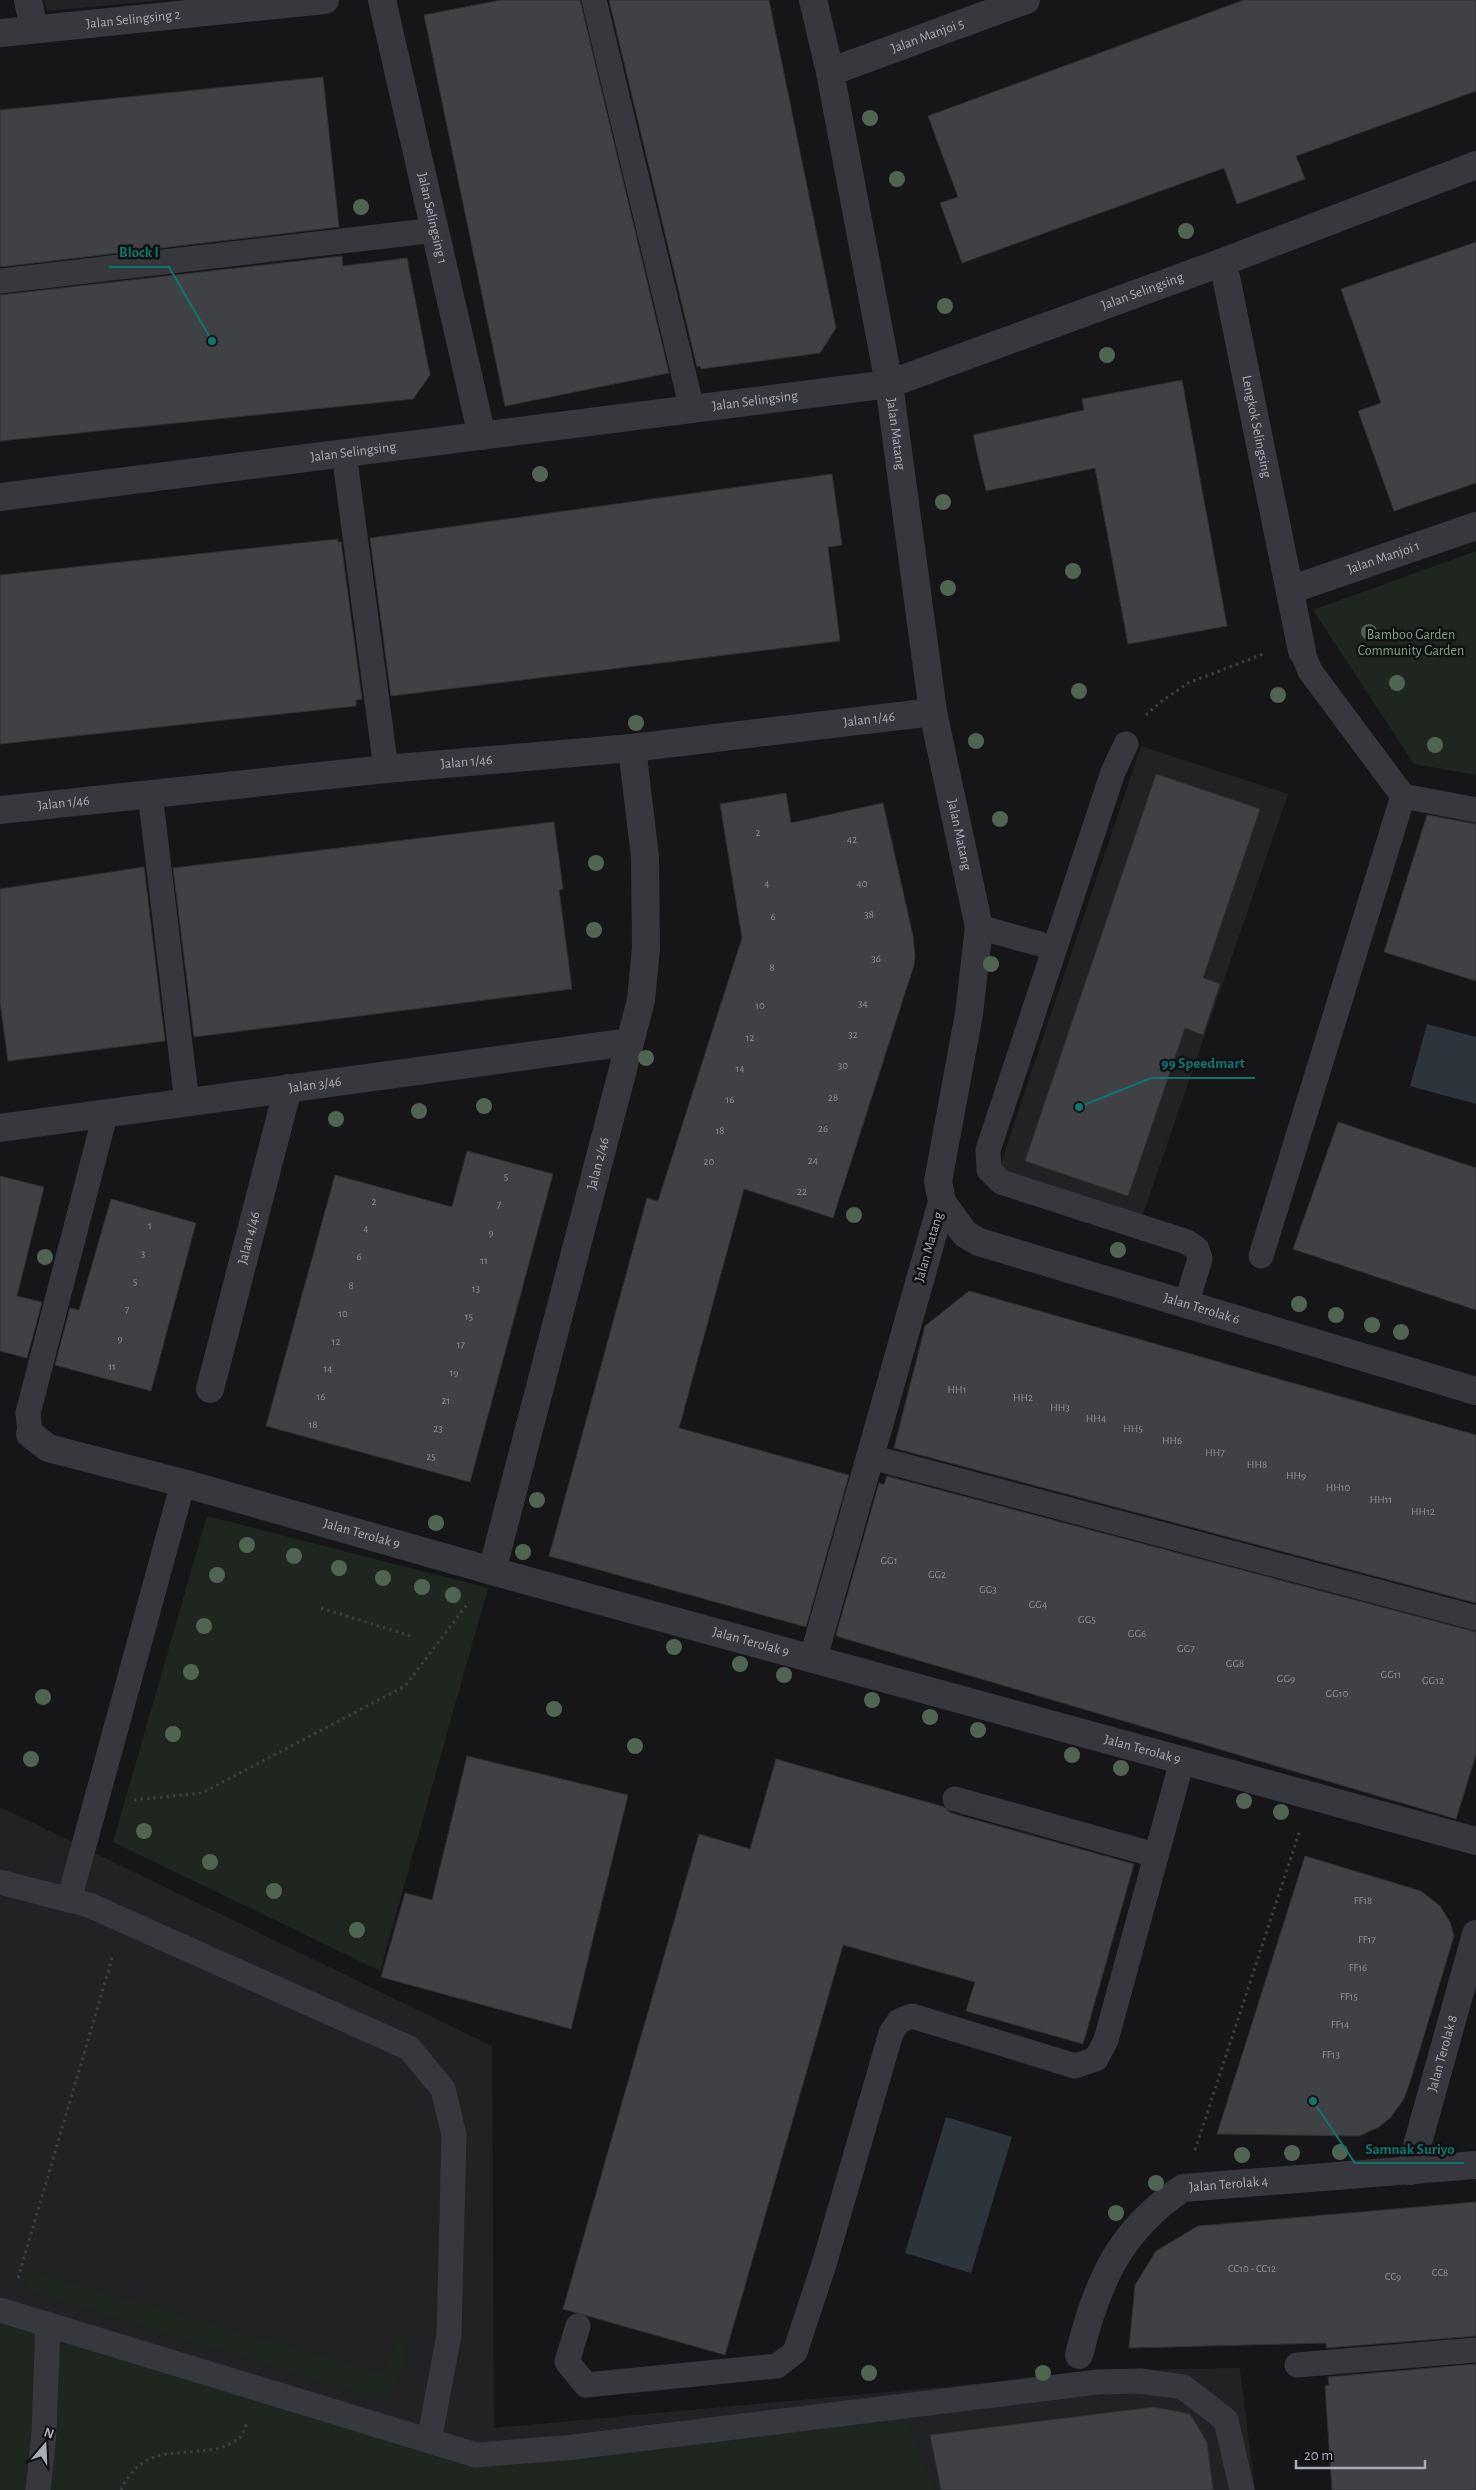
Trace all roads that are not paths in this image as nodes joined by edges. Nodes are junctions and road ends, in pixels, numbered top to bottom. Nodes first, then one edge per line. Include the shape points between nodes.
1 (28, 0) edge
2 (326, 0) edge
3 (382, 0) edge
4 (594, 0) edge
5 (813, 0) edge
6 (1026, 0) edge
7 (34, 29) junction
8 (0, 33) edge
9 (830, 72) junction
10 (1476, 165) edge
11 (436, 230) junction
12 (1223, 262) junction
13 (0, 280) edge
14 (889, 384) junction
15 (692, 409) junction
16 (482, 436) junction
17 (344, 454) junction
18 (0, 497) edge
19 (1476, 526) edge
20 (1290, 590) junction
21 (1300, 642) joint
22 (933, 712) junction
23 (1126, 744) road end
24 (632, 748) junction
25 (386, 769) junction
26 (150, 793) junction
27 (1403, 796) junction
28 (0, 810) edge
29 (1476, 810) edge
30 (979, 927) junction
31 (1054, 948) junction
32 (629, 1042) junction
33 (288, 1088) junction
34 (187, 1103) junction
35 (105, 1115) junction
36 (0, 1128) edge
37 (942, 1202) junction
38 (1261, 1256) dead end
39 (1186, 1304) junction
40 (210, 1388) dead end
41 (1476, 1391) edge
42 (30, 1434) joint
43 (871, 1457) junction
44 (183, 1483) junction
45 (492, 1570) junction
46 (1476, 1618) edge
47 (813, 1658) junction
48 (1182, 1761) junction
49 (955, 1799) dead end
50 (1476, 1841) edge
51 (1155, 1855) junction
52 (0, 1882) edge
53 (69, 1900) junction
54 (1476, 1934) edge
55 (1476, 2165) edge
56 (1410, 2171) junction
57 (4, 2311) edge
58 (48, 2324) junction
59 (578, 2326) dead end
60 (1476, 2350) edge
61 (1079, 2355) joint
62 (1297, 2365) dead end
63 (1074, 2386) junction
64 (429, 2441) junction
65 (38, 2490) edge
66 (1242, 2490) edge

1 - 7 street
2 - 7 street, Jalan Selingsing 2
3 - 11 street, Jalan Selingsing 1
4 - 15 lane
5 - 9 street, Jalan Matang
6 - 9 street, Jalan Manjoi 5
7 - 8 street, Jalan Selingsing 2
9 - 14 street, Jalan Matang
10 - 12 street, Jalan Selingsing
11 - 13 lane
11 - 16 street, Jalan Selingsing 1
12 - 14 street, Jalan Selingsing
12 - 20 street, Lengkok Selingsing
14 - 15 street, Jalan Selingsing
14 - 22 street, Jalan Matang
15 - 16 street, Jalan Selingsing
16 - 17 street, Jalan Selingsing
17 - 18 street, Jalan Selingsing
17 - 25 lane
19 - 20 street, Jalan Manjoi 1
20 - 21 street, Lengkok Selingsing
21 - 27 lane via 1310,671
22 - 24 street, Jalan 1/46
22 - 30 street, Jalan Matang
23 - 31 lane via 1112,772
24 - 25 street, Jalan 1/46
24 - 32 street, Jalan 2/46 via 644,858 646,948 641,1000
25 - 26 street, Jalan 1/46
26 - 28 street, Jalan 1/46
26 - 34 lane
27 - 29 lane
27 - 38 lane
30 - 31 lane
30 - 37 street, Jalan Matang via 969,1014 938,1181
31 - 39 lane via 988,1150 989,1170 1001,1182 1187,1242 1197,1249 1200,1259
32 - 33 street, Jalan 3/46
32 - 45 street, Jalan 2/46
33 - 34 street, Jalan 3/46
33 - 40 street, Jalan 4/46
34 - 35 street, Jalan 3/46
35 - 36 street, Jalan 3/46
35 - 42 lane via 28,1413
37 - 39 street, Jalan Terolak 6 via 966,1234 979,1242
37 - 43 street, Jalan Matang
39 - 41 street, Jalan Terolak 6
42 - 44 street, Jalan Terolak 9 via 48,1448
43 - 46 lane
43 - 47 street, Jalan Matang
44 - 45 street, Jalan Terolak 9
44 - 53 lane
45 - 47 street, Jalan Terolak 9
47 - 48 street, Jalan Terolak 9
48 - 50 street, Jalan Terolak 9
48 - 51 lane
49 - 51 lane
51 - 59 lane via 1106,2040 1096,2059 1074,2066 912,2016 895,2027 795,2352 777,2366 586,2385 567,2362
52 - 53 lane
53 - 64 lane via 90,1905 410,2048 443,2089 454,2135 449,2335
54 - 56 street, Jalan Terolak 8
55 - 56 street, Jalan Terolak 4
56 - 61 street, Jalan Terolak 4 via 1182,2188 1143,2219 1114,2260 1094,2304
57 - 58 lane
58 - 64 lane
58 - 65 lane
60 - 62 lane
61 - 63 lane
63 - 64 lane via 574,2447 476,2455
63 - 66 lane via 1140,2381 1183,2387 1226,2420

